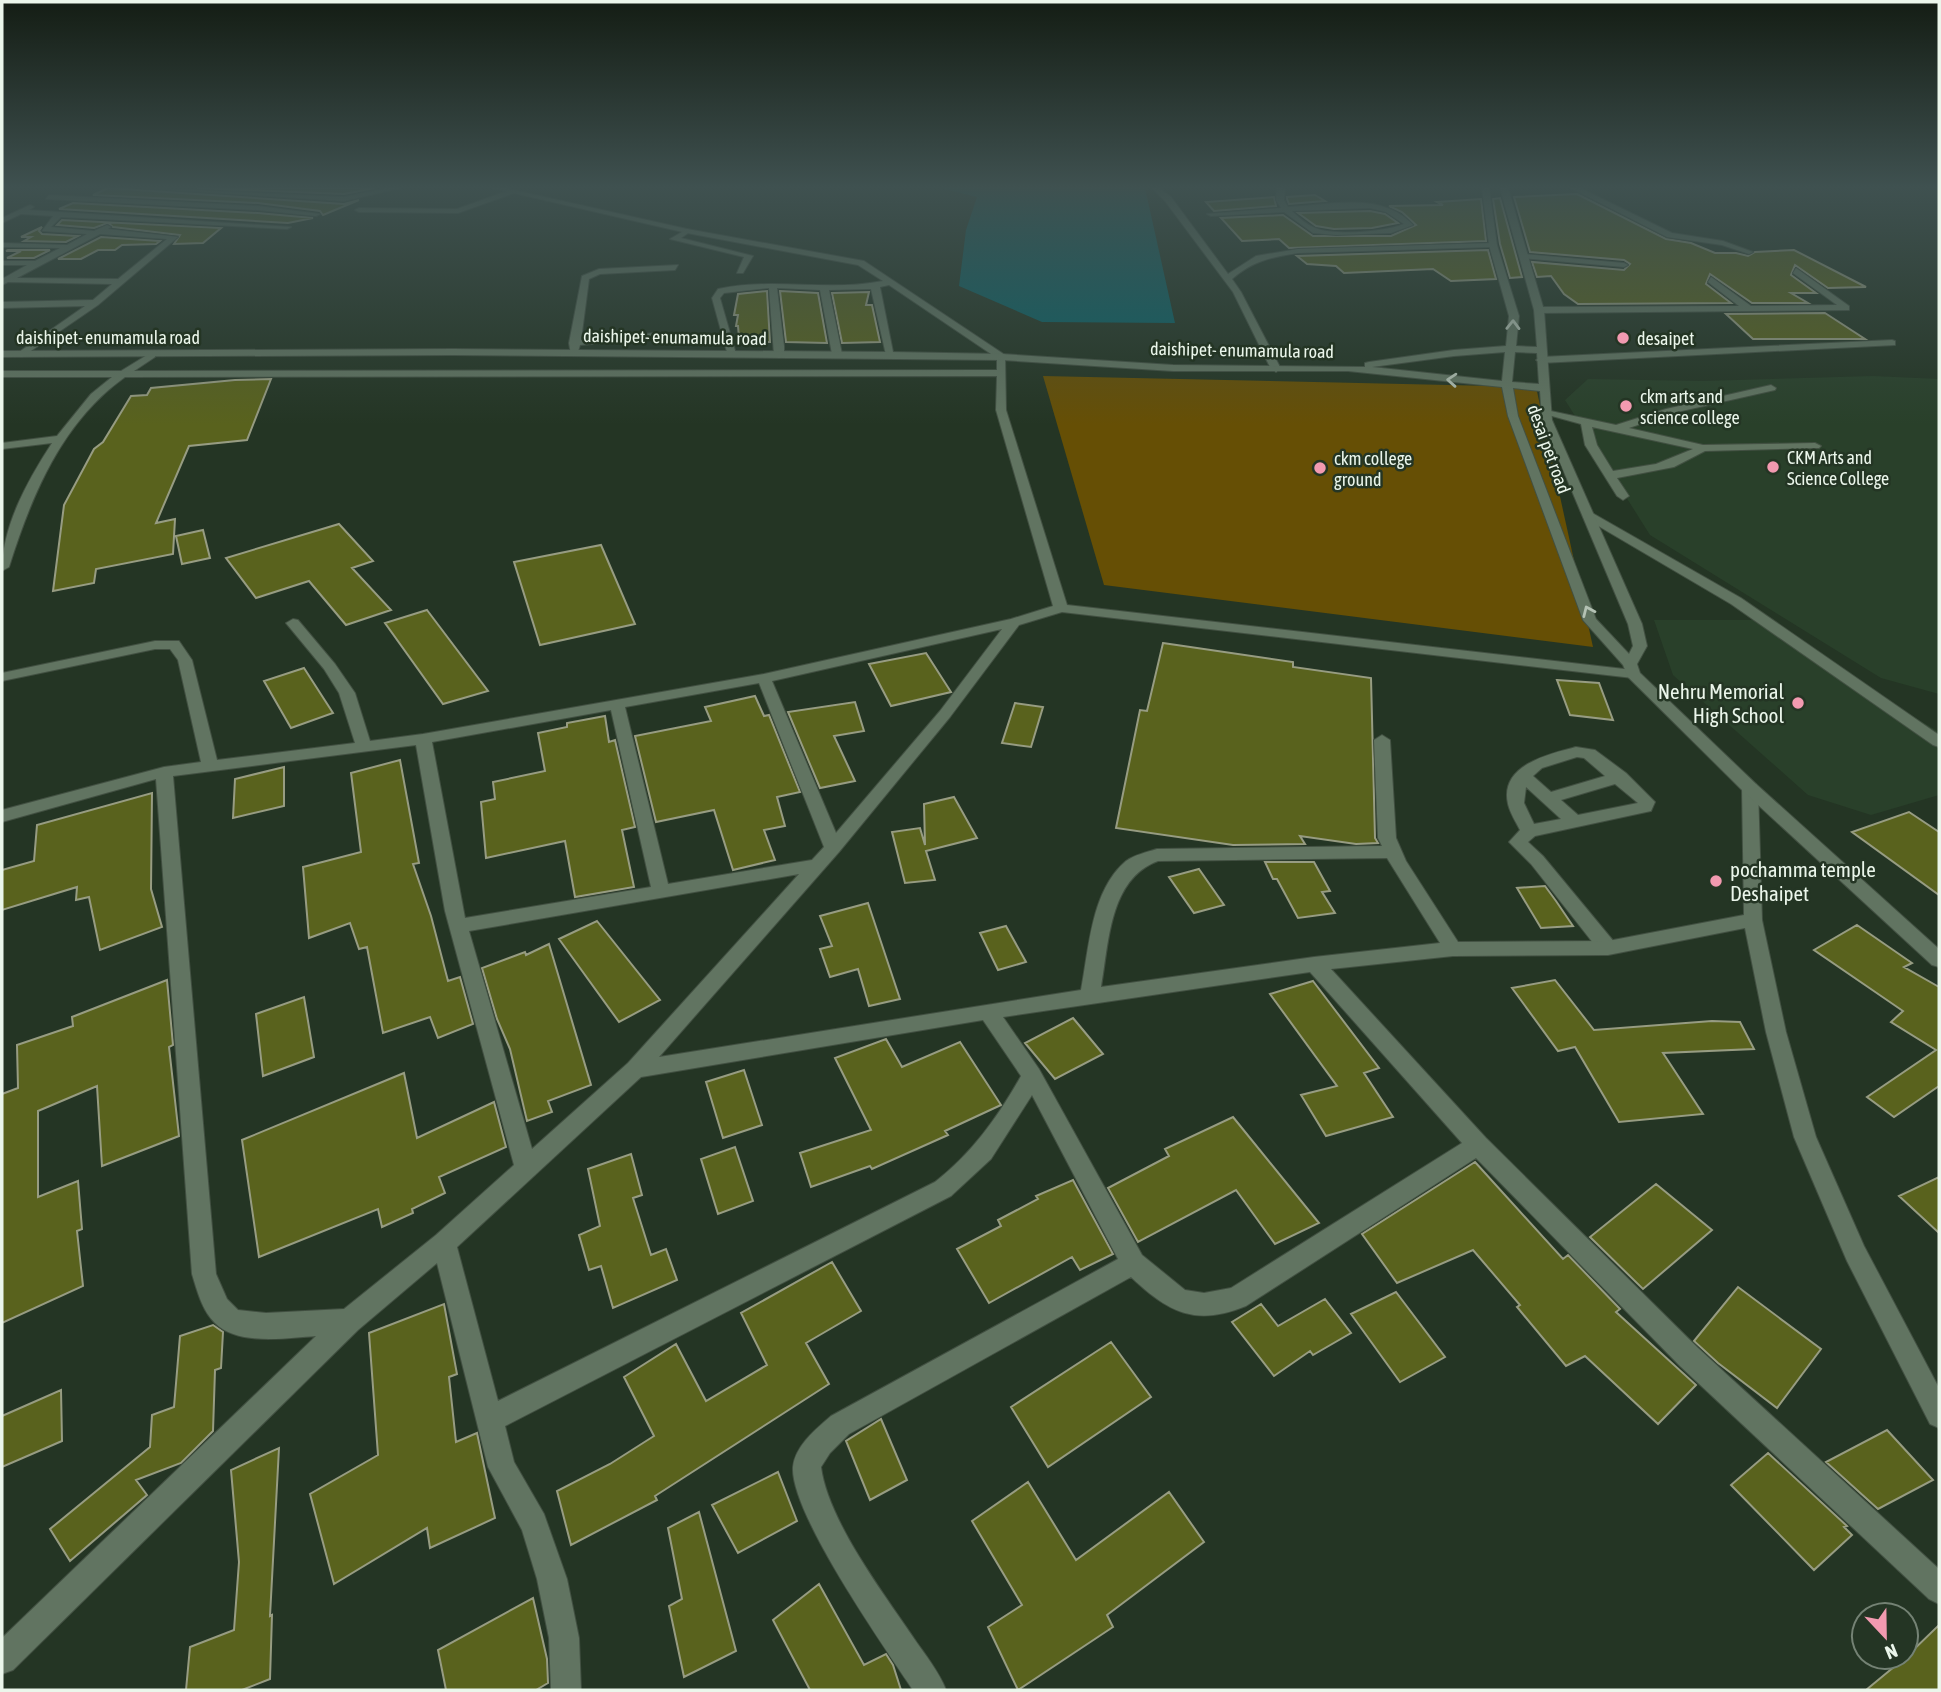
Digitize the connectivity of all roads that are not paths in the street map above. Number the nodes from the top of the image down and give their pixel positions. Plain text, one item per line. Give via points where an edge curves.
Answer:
1 (28, 267) edge
2 (138, 267) edge
3 (675, 267) dead end
4 (742, 267) edge
5 (867, 267) edge
6 (1218, 267) edge
7 (1242, 267) edge
8 (1499, 267) edge
9 (1526, 267) edge
10 (740, 271) dead end
11 (1796, 271) dead end
12 (1227, 279) junction
13 (1711, 280) dead end
14 (3, 281) edge
15 (120, 282) junction
16 (892, 282) junction
17 (824, 286) junction
18 (875, 286) junction
19 (773, 287) junction
20 (95, 303) junction
21 (2, 305) edge
22 (1749, 309) junction
23 (1539, 310) junction
24 (655, 336) dead end
25 (1892, 343) dead end
26 (574, 348) junction
27 (1512, 348) junction
28 (2, 354) edge
29 (22, 354) junction
30 (731, 354) junction
31 (837, 354) junction
32 (152, 355) junction
33 (779, 355) junction
34 (891, 355) junction
35 (1540, 355) junction
36 (1002, 357) junction
37 (1276, 369) junction
38 (1348, 369) junction
39 (1002, 373) junction
40 (2, 374) edge
41 (121, 374) junction
42 (1507, 384) junction
43 (1544, 388) junction
44 (1771, 388) dead end
45 (1545, 413) junction
46 (1586, 422) junction
47 (1615, 429) junction
48 (63, 438) junction
49 (2, 446) edge
50 (1815, 446) dead end
51 (1703, 448) junction
52 (1609, 475) junction
53 (1623, 496) dead end
54 (1587, 514) junction
55 (2, 567) edge
56 (1061, 608) junction
57 (1014, 622) junction
58 (293, 623) dead end
59 (1632, 669) junction
60 (2, 677) edge
61 (764, 678) junction
62 (617, 704) junction
63 (423, 739) junction
64 (1382, 740) dead end
65 (1939, 742) edge
66 (364, 747) junction
67 (210, 764) junction
68 (164, 772) junction
69 (1523, 776) junction
70 (1620, 777) junction
71 (1750, 788) junction
72 (1549, 798) junction
73 (2, 816) edge
74 (1574, 822) junction
75 (1529, 831) junction
76 (1393, 852) junction
77 (825, 857) junction
78 (661, 892) junction
79 (1753, 920) junction
80 (458, 926) junction
81 (1608, 948) junction
82 (1453, 949) junction
83 (1939, 960) edge
84 (1314, 964) junction
85 (1090, 995) junction
86 (988, 1011) junction
87 (635, 1069) junction
88 (1032, 1075) junction
89 (1478, 1145) junction
90 (526, 1169) junction
91 (444, 1243) junction
92 (1133, 1263) junction
93 (349, 1321) junction
94 (1939, 1415) edge
95 (491, 1419) junction
96 (1939, 1589) edge
97 (2, 1659) edge
98 (566, 1690) edge
99 (931, 1690) edge

1 - 14 street
2 - 15 street
3 - 26 street via 587,276
4 - 10 street
5 - 16 street
6 - 12 street
7 - 12 street
27 -> 8 street, desai pet road via 1514,316
9 - 23 street, desai pet road
11 - 22 street via 1846,308
12 - 37 street
13 - 22 street
14 - 15 street
15 - 20 street
16 - 18 street
16 - 36 street
17 - 18 street
17 - 19 street
17 - 31 street
18 - 34 street
19 - 30 street via 717,293
19 - 33 street
20 - 21 street
20 - 29 street
22 - 23 street
23 - 35 street, desai pet road
24 - 26 street
25 - 35 street, daishipet- enumamula road
26 - 30 street, daishipet- enumamula road
26 - 32 street, daishipet- enumamula road
27 - 35 street, daishipet- enumamula road
27 - 38 street, daishipet- enumamula road
27 - 42 street, desai pet road
28 - 29 street, daishipet- enumamula road
29 - 32 street, daishipet- enumamula road
30 - 33 street, daishipet- enumamula road
31 - 33 street, daishipet- enumamula road
31 - 34 street, daishipet- enumamula road
32 - 41 street
34 - 36 street, daishipet- enumamula road
35 - 43 street, desai pet road
36 - 37 street, daishipet- enumamula road
36 - 39 street
37 - 38 street, daishipet- enumamula road
42 -> 38 street, daishipet- enumamula road
39 - 41 street
39 - 56 street via 1001,410
40 - 41 street
41 - 48 street via 94,397
42 - 43 street, daishipet- enumamula road
59 -> 42 street, desai pet road via 1590,620 1513,416
43 - 45 street, desai pet road
44 - 47 street
45 - 46 street
45 - 54 street, desai pet road
46 - 47 street
46 - 52 street via 1591,445
47 - 51 street
48 - 49 street
48 - 55 street via 15,525
50 - 51 street
51 - 52 street via 1675,464
52 - 53 street
54 - 59 street, desai pet road via 1635,624 1640,646
54 - 65 street via 1736,601
56 - 57 street
56 - 59 street
57 - 61 street
57 - 77 street via 945,714
58 - 66 street via 347,693
59 - 71 street, desai pet road
60 - 67 street via 174,644 185,660
61 - 62 street
61 - 77 street
62 - 63 street
62 - 78 street
63 - 66 street
63 - 80 street
64 - 76 street via 1387,838
66 - 67 street
67 - 68 street
68 - 73 street
68 - 93 street via 204,1274 211,1296 227,1318 249,1325
69 - 70 street via 1536,764 1576,751 1597,758
69 - 72 street
69 - 75 street via 1516,803
70 - 72 street
70 - 74 street via 1643,796 1645,807
71 - 79 street
71 - 83 street, desai pet road
72 - 74 street
74 - 75 street
75 - 81 street via 1518,842
76 - 82 street
76 - 85 street via 1170,855 1133,865 1118,883 1107,910
77 - 78 street
77 - 87 street
78 - 80 street
79 - 81 street
79 - 94 street via 1776,1032 1805,1137 1855,1254
80 - 90 street
81 - 82 street
82 - 84 street
84 - 85 street
84 - 89 street
85 - 86 street
86 - 87 street
86 - 88 street
87 - 90 street
88 - 92 street
88 - 95 street via 980,1158 943,1189
89 - 92 street via 1237,1298 1213,1306 1186,1304 1168,1296
89 - 96 street via 1689,1357
90 - 91 street
91 - 93 street
91 - 95 street
92 - 99 street via 839,1425 821,1442 807,1466 809,1492 829,1530
93 - 97 street
95 - 98 street via 502,1467 534,1524 552,1578 564,1638

